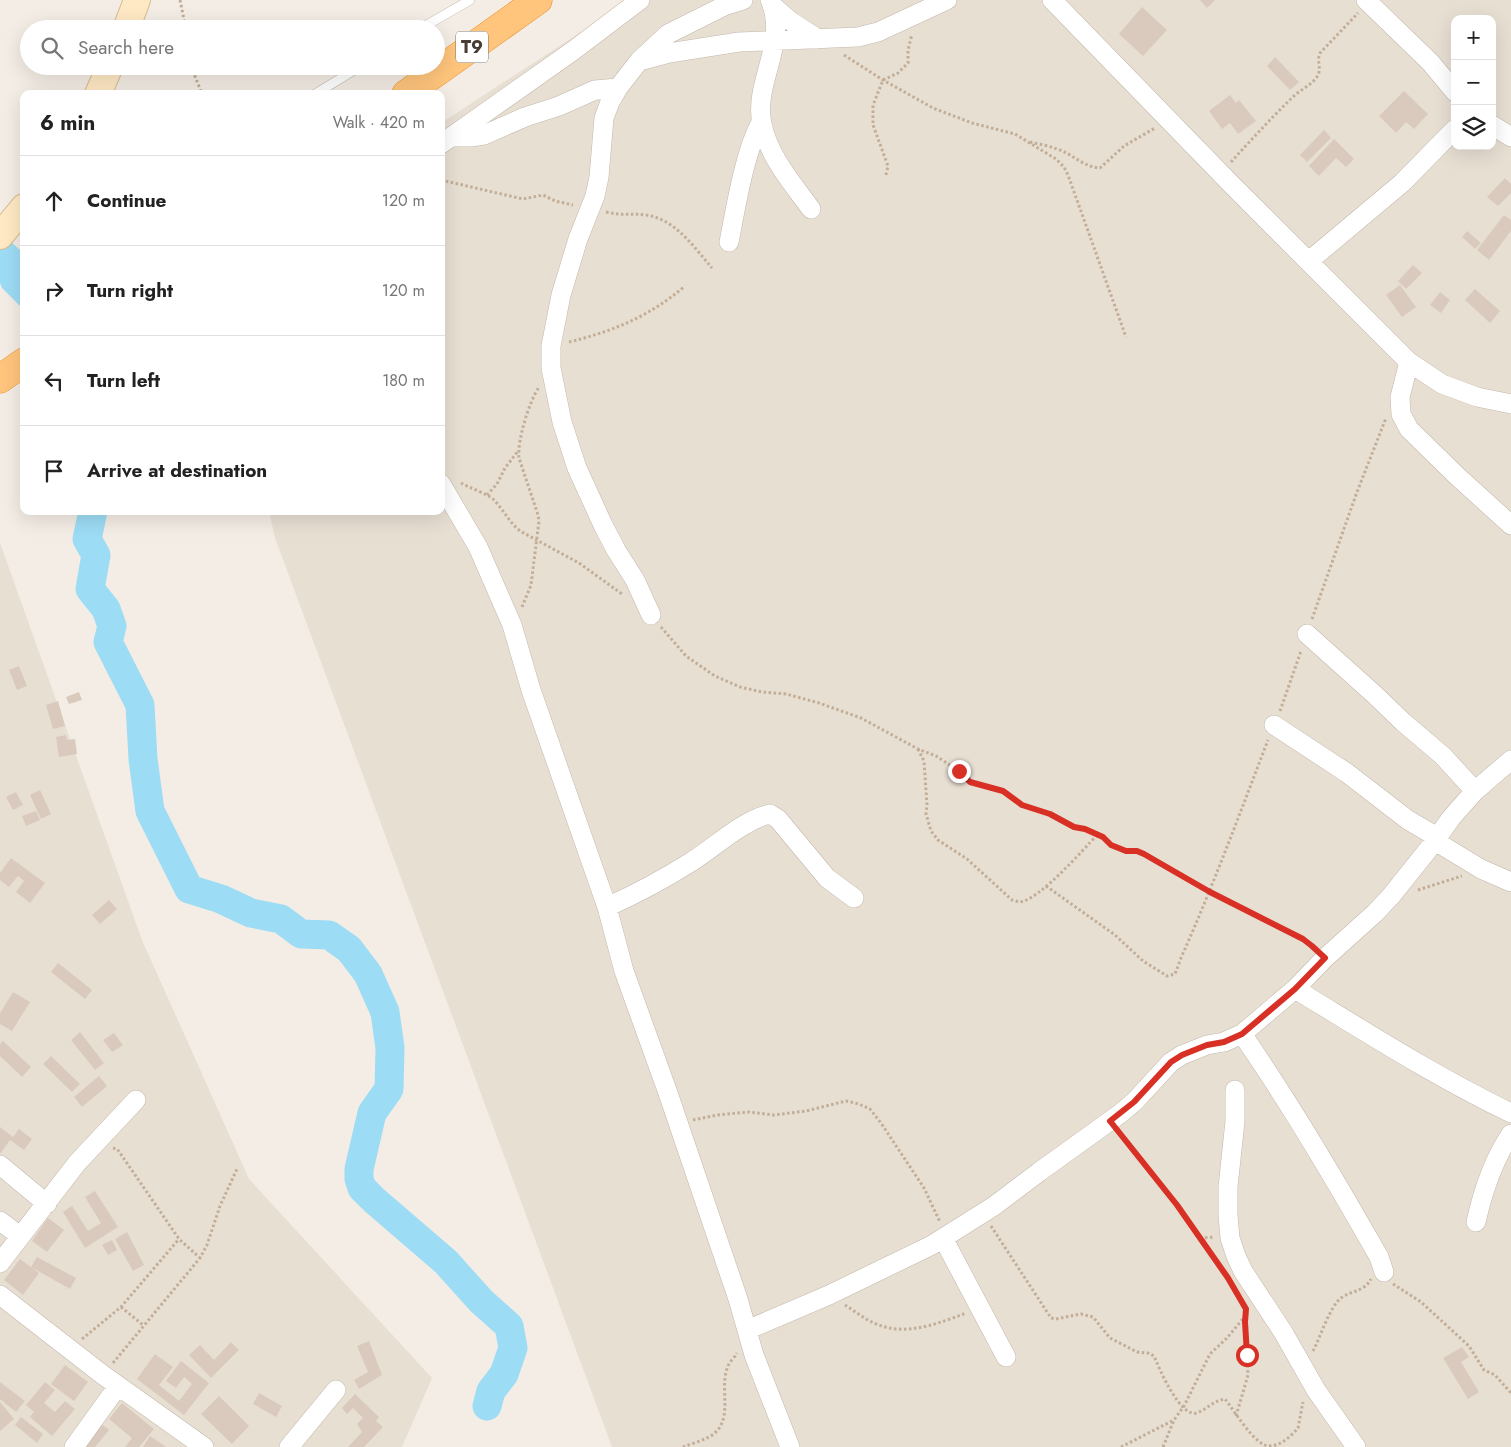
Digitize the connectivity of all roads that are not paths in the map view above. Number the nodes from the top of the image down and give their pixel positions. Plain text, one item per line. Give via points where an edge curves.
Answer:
1 (137, 0) edge
2 (470, 0) edge
3 (538, 0) edge
4 (640, 0) edge
5 (743, 0) edge
6 (947, 0) edge
7 (1052, 0) edge
8 (1366, 0) edge
9 (772, 3) edge
10 (129, 20) edge
11 (436, 20) edge
12 (818, 39) junction
13 (776, 41) junction
14 (639, 61) junction
15 (445, 66) edge
16 (106, 75) edge
17 (346, 75) edge
18 (433, 75) edge
19 (1451, 87) edge
20 (618, 88) junction
21 (100, 90) edge
22 (322, 90) edge
23 (412, 90) edge
24 (761, 122) junction
25 (1496, 128) edge
26 (1451, 133) edge
27 (1511, 137) edge
28 (446, 141) edge
29 (811, 209) dead end
30 (20, 213) edge
31 (10, 229) edge
32 (729, 242) dead end
33 (1309, 261) junction
34 (1409, 362) junction
35 (20, 365) edge
36 (0, 379) edge
37 (1511, 404) edge
38 (447, 482) edge
39 (1511, 525) edge
40 (651, 615) road end
41 (1307, 634) dead end
42 (1274, 725) dead end
43 (1511, 760) edge
44 (1475, 791) junction
45 (1436, 839) junction
46 (1511, 882) edge
47 (854, 898) dead end
48 (607, 907) junction
49 (1295, 989) junction
50 (1242, 1034) junction
51 (1235, 1090) dead end
52 (136, 1100) dead end
53 (1511, 1113) edge
54 (1511, 1134) edge
55 (0, 1165) edge
56 (46, 1204) junction
57 (0, 1221) edge
58 (1476, 1222) dead end
59 (20, 1236) junction
60 (945, 1237) junction
61 (0, 1263) edge
62 (1384, 1269) road end
63 (0, 1295) edge
64 (748, 1335) junction
65 (1006, 1357) dead end
66 (110, 1380) junction
67 (336, 1390) dead end
68 (74, 1447) edge
69 (204, 1447) edge
70 (289, 1447) edge
71 (790, 1447) edge
72 (1356, 1447) edge

1 - 10 main road
2 - 11 lane
3 - 15 highway, T9
4 - 28 street
5 - 14 street via 668,34
6 - 12 street via 878,32 858,37
7 - 33 street
8 - 19 street via 1431,63
9 - 12 street via 789,20
9 - 13 street
12 - 13 street
13 - 14 street via 710,46
13 - 24 street via 765,79
14 - 20 street
16 - 21 main road
17 - 22 lane
18 - 23 highway, T9
20 - 28 street via 595,90 484,134
20 - 40 street via 604,118 599,177 561,294 551,346 551,368 562,422 577,468
24 - 29 street via 773,155
24 - 32 street via 742,180
25 - 27 street
26 - 33 street via 1402,183
30 - 31 main road
33 - 34 street
34 - 37 street via 1442,384 1477,397
34 - 39 street via 1400,397 1401,414 1409,429
35 - 36 highway
38 - 48 street via 512,626
41 - 44 street via 1443,756
42 - 45 street via 1347,773
43 - 44 street
44 - 45 street
45 - 46 street via 1481,869
45 - 49 street via 1391,896
47 - 48 street via 826,878 778,819 770,814 747,824 645,889
48 - 64 street via 624,971 679,1124
49 - 50 street
49 - 53 street via 1389,1047
50 - 60 street via 1207,1045 1171,1062 1134,1102 1110,1121
50 - 62 street via 1314,1143
51 - 72 street via 1228,1215 1236,1256 1311,1382
52 - 56 street via 77,1163
54 - 58 street via 1492,1170
55 - 56 street
56 - 59 street
57 - 59 street
59 - 61 street
60 - 64 street
60 - 65 street
63 - 66 street
64 - 71 street
66 - 68 street
66 - 69 street
67 - 70 street

